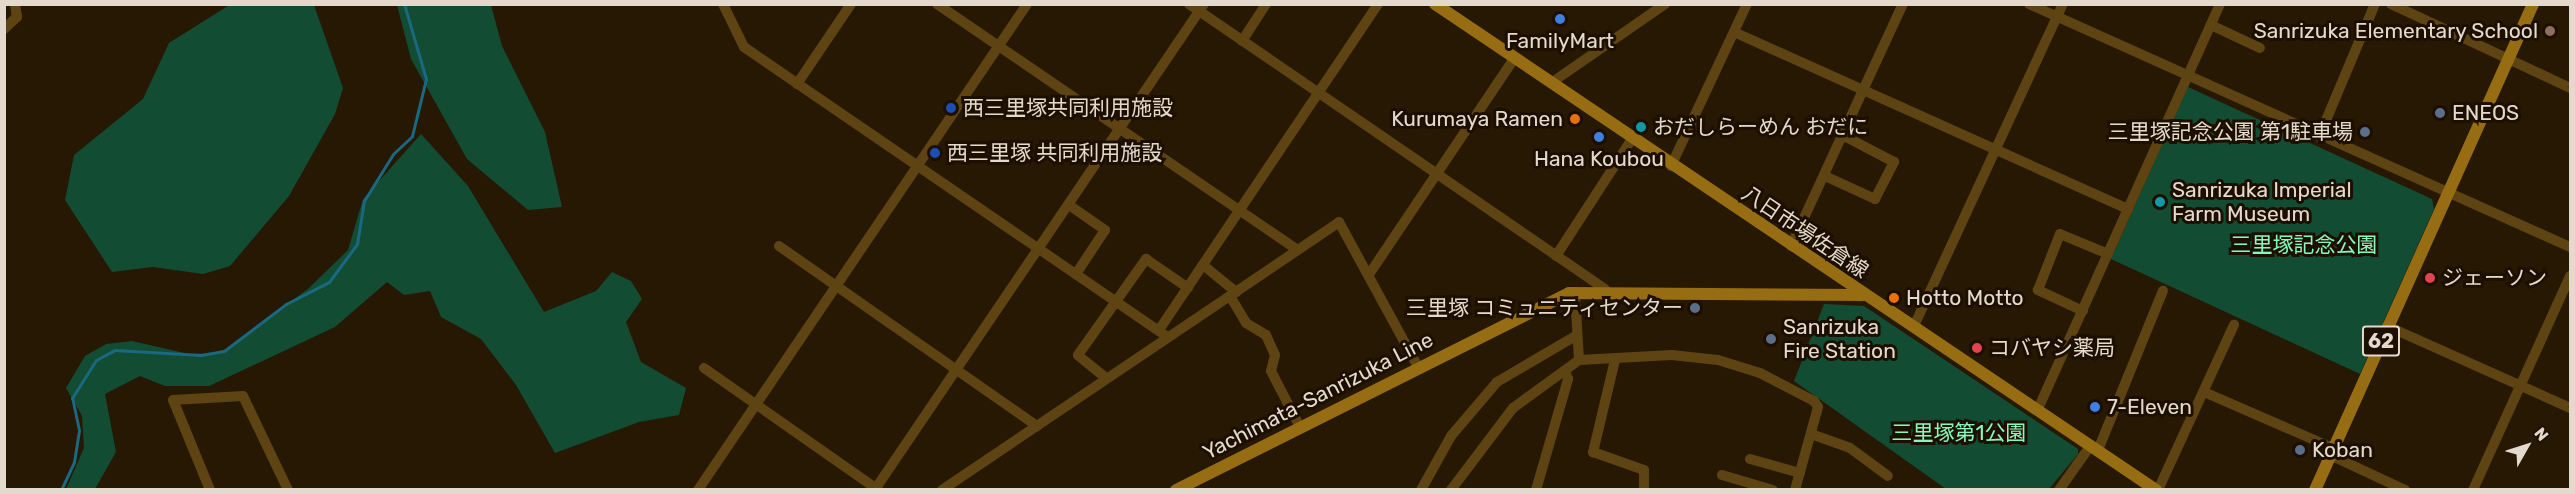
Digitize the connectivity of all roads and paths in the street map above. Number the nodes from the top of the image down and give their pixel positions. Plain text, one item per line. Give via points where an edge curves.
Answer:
1 (15, 4) edge
2 (723, 4) edge
3 (851, 4) edge
4 (937, 4) edge
5 (1028, 4) edge
6 (1189, 4) edge
7 (1266, 4) edge
8 (1378, 4) edge
9 (1435, 4) edge
10 (1747, 4) edge
11 (1903, 4) edge
12 (2029, 4) edge
13 (2063, 4) edge
14 (2220, 4) edge
15 (2375, 4) edge
16 (2391, 4) edge
17 (2533, 4) edge
18 (1663, 5) edge
19 (1201, 8) edge
20 (2057, 18) junction
21 (2211, 25) junction
22 (4, 29) edge
23 (1734, 32) junction
24 (1242, 41) junction
25 (999, 46) junction
26 (2260, 48) dead end
27 (1514, 59) junction
28 (2508, 61) junction
29 (2188, 78) junction
30 (1551, 83) junction
31 (797, 84) junction
32 (2571, 88) edge
33 (1866, 92) junction
34 (1318, 93) junction
35 (1120, 129) junction
36 (1844, 136) junction
37 (2319, 137) junction
38 (1632, 140) junction
39 (1998, 151) junction
40 (917, 166) junction
41 (1671, 166) junction
42 (1436, 174) junction
43 (1827, 177) junction
44 (2448, 193) junction
45 (1069, 205) junction
46 (2128, 209) junction
47 (1240, 210) junction
48 (779, 246) dead end
49 (1791, 246) junction
50 (2571, 247) edge
51 (1039, 250) junction
52 (1297, 250) junction
53 (2108, 254) junction
54 (1556, 256) junction
55 (1203, 265) junction
56 (1370, 273) junction
57 (1076, 274) junction
58 (2571, 276) edge
59 (836, 285) junction
60 (1188, 288) junction
61 (1605, 289) junction
62 (2163, 291) dead end
63 (1575, 292) junction
64 (1233, 294) junction
65 (1863, 295) junction
66 (1115, 300) junction
67 (2083, 311) junction
68 (2234, 325) dead end
69 (1914, 326) junction
70 (2387, 326) junction
71 (1162, 333) junction
72 (1577, 334) junction
73 (1579, 360) junction
74 (1616, 360) junction
75 (1418, 367) junction
76 (704, 368) dead end
77 (956, 369) junction
78 (1565, 371) junction
79 (1106, 378) junction
80 (2521, 386) junction
81 (2204, 392) junction
82 (755, 405) junction
83 (2571, 408) edge
84 (2038, 409) junction
85 (1037, 426) junction
86 (1300, 427) junction
87 (1810, 434) junction
88 (2095, 448) junction
89 (2332, 451) junction
90 (1750, 459) dead end
91 (1800, 473) junction
92 (1722, 475) dead end
93 (1888, 476) dead end
94 (210, 489) edge
95 (288, 489) edge
96 (698, 489) edge
97 (877, 489) edge
98 (942, 489) edge
99 (1177, 489) edge
100 (1421, 489) edge
101 (1451, 489) edge
102 (1536, 489) edge
103 (1644, 489) edge
104 (1773, 489) edge
105 (1795, 489) edge
106 (2059, 489) edge
107 (2157, 489) edge
108 (2315, 489) edge
109 (2404, 489) edge
110 (2473, 489) edge

1 - 22 street via 17,16
2 - 31 street via 744,47
3 - 31 street
4 - 25 street
5 - 25 street
6 - 19 street
7 - 24 street
8 - 34 street
9 - 27 main road, 八日市場佐倉線
10 - 23 street
11 - 33 street
12 - 20 street
13 - 20 street
14 - 21 street
15 - 37 street
16 - 28 street
17 - 28 main road, 62
18 - 30 street
19 - 24 street
19 - 35 street
20 - 29 street
20 - 39 street
21 - 26 street
21 - 29 street
23 - 33 street
23 - 41 street
24 - 34 street
25 - 35 street
25 - 40 street
27 - 30 main road, 八日市場佐倉線
27 - 42 street
28 - 32 street
28 - 44 main road, 62
29 - 37 street
29 - 46 street
30 - 38 main road, 八日市場佐倉線
31 - 40 street
33 - 36 street
33 - 39 street
34 - 42 street
34 - 47 street
35 - 45 street
35 - 47 street
36 - 43 street
36 - 43 street via 1894,162 1875,198
37 - 44 street
38 - 41 main road, 八日市場佐倉線
38 - 54 street
39 - 46 street
39 - 69 street
40 - 51 street
40 - 59 street
41 - 49 main road, 八日市場佐倉線
42 - 54 street
42 - 56 street
43 - 49 street
44 - 50 street
44 - 70 main road, 62
45 - 51 street
45 - 57 street via 1105,230
46 - 53 street
47 - 52 street
47 - 55 street
48 - 59 street
49 - 65 main road, 八日市場佐倉線
51 - 57 street
51 - 77 street
52 - 56 street via 1338,222
52 - 64 street
53 - 67 street
53 - 67 street via 2060,234 2038,290
54 - 61 street
55 - 60 street
55 - 64 street
56 - 75 street
57 - 66 street
58 - 80 street
59 - 77 street
59 - 82 street
60 - 66 street via 1146,259
60 - 71 street
61 - 63 main road, Yachimata-Sanrizuka Line
61 - 65 main road, Yachimata-Sanrizuka Line
62 - 88 street
63 - 72 street
63 - 75 main road, Yachimata-Sanrizuka Line
64 - 71 street
64 - 86 street via 1246,322 1266,335 1275,355 1271,371
65 - 69 main road, 八日市場佐倉線
66 - 71 street
66 - 79 street via 1078,355
67 - 84 street
68 - 81 street
69 - 84 main road, 八日市場佐倉線
70 - 80 street
70 - 89 main road, 62
71 - 79 street
72 - 73 street
72 - 100 street via 1497,382 1451,436
73 - 74 street
73 - 78 street
74 - 87 street via 1671,355 1743,366 1814,401 1818,407
74 - 103 street via 1593,452 1644,470
75 - 86 main road, Yachimata-Sanrizuka Line
76 - 82 street
77 - 85 street
77 - 97 street
78 - 101 street via 1513,408
78 - 102 street via 1568,379
79 - 85 street
80 - 83 street
80 - 110 street
81 - 89 street
81 - 107 street
82 - 96 street
82 - 97 street
84 - 88 main road, 八日市場佐倉線
85 - 98 street
86 - 99 main road, Yachimata-Sanrizuka Line
87 - 91 street
87 - 93 street via 1850,448
88 - 106 street
88 - 107 main road, 八日市場佐倉線
89 - 108 main road, 62
89 - 109 street
90 - 91 street
91 - 105 street
92 - 104 street
94 - 95 street via 173,400 243,396

